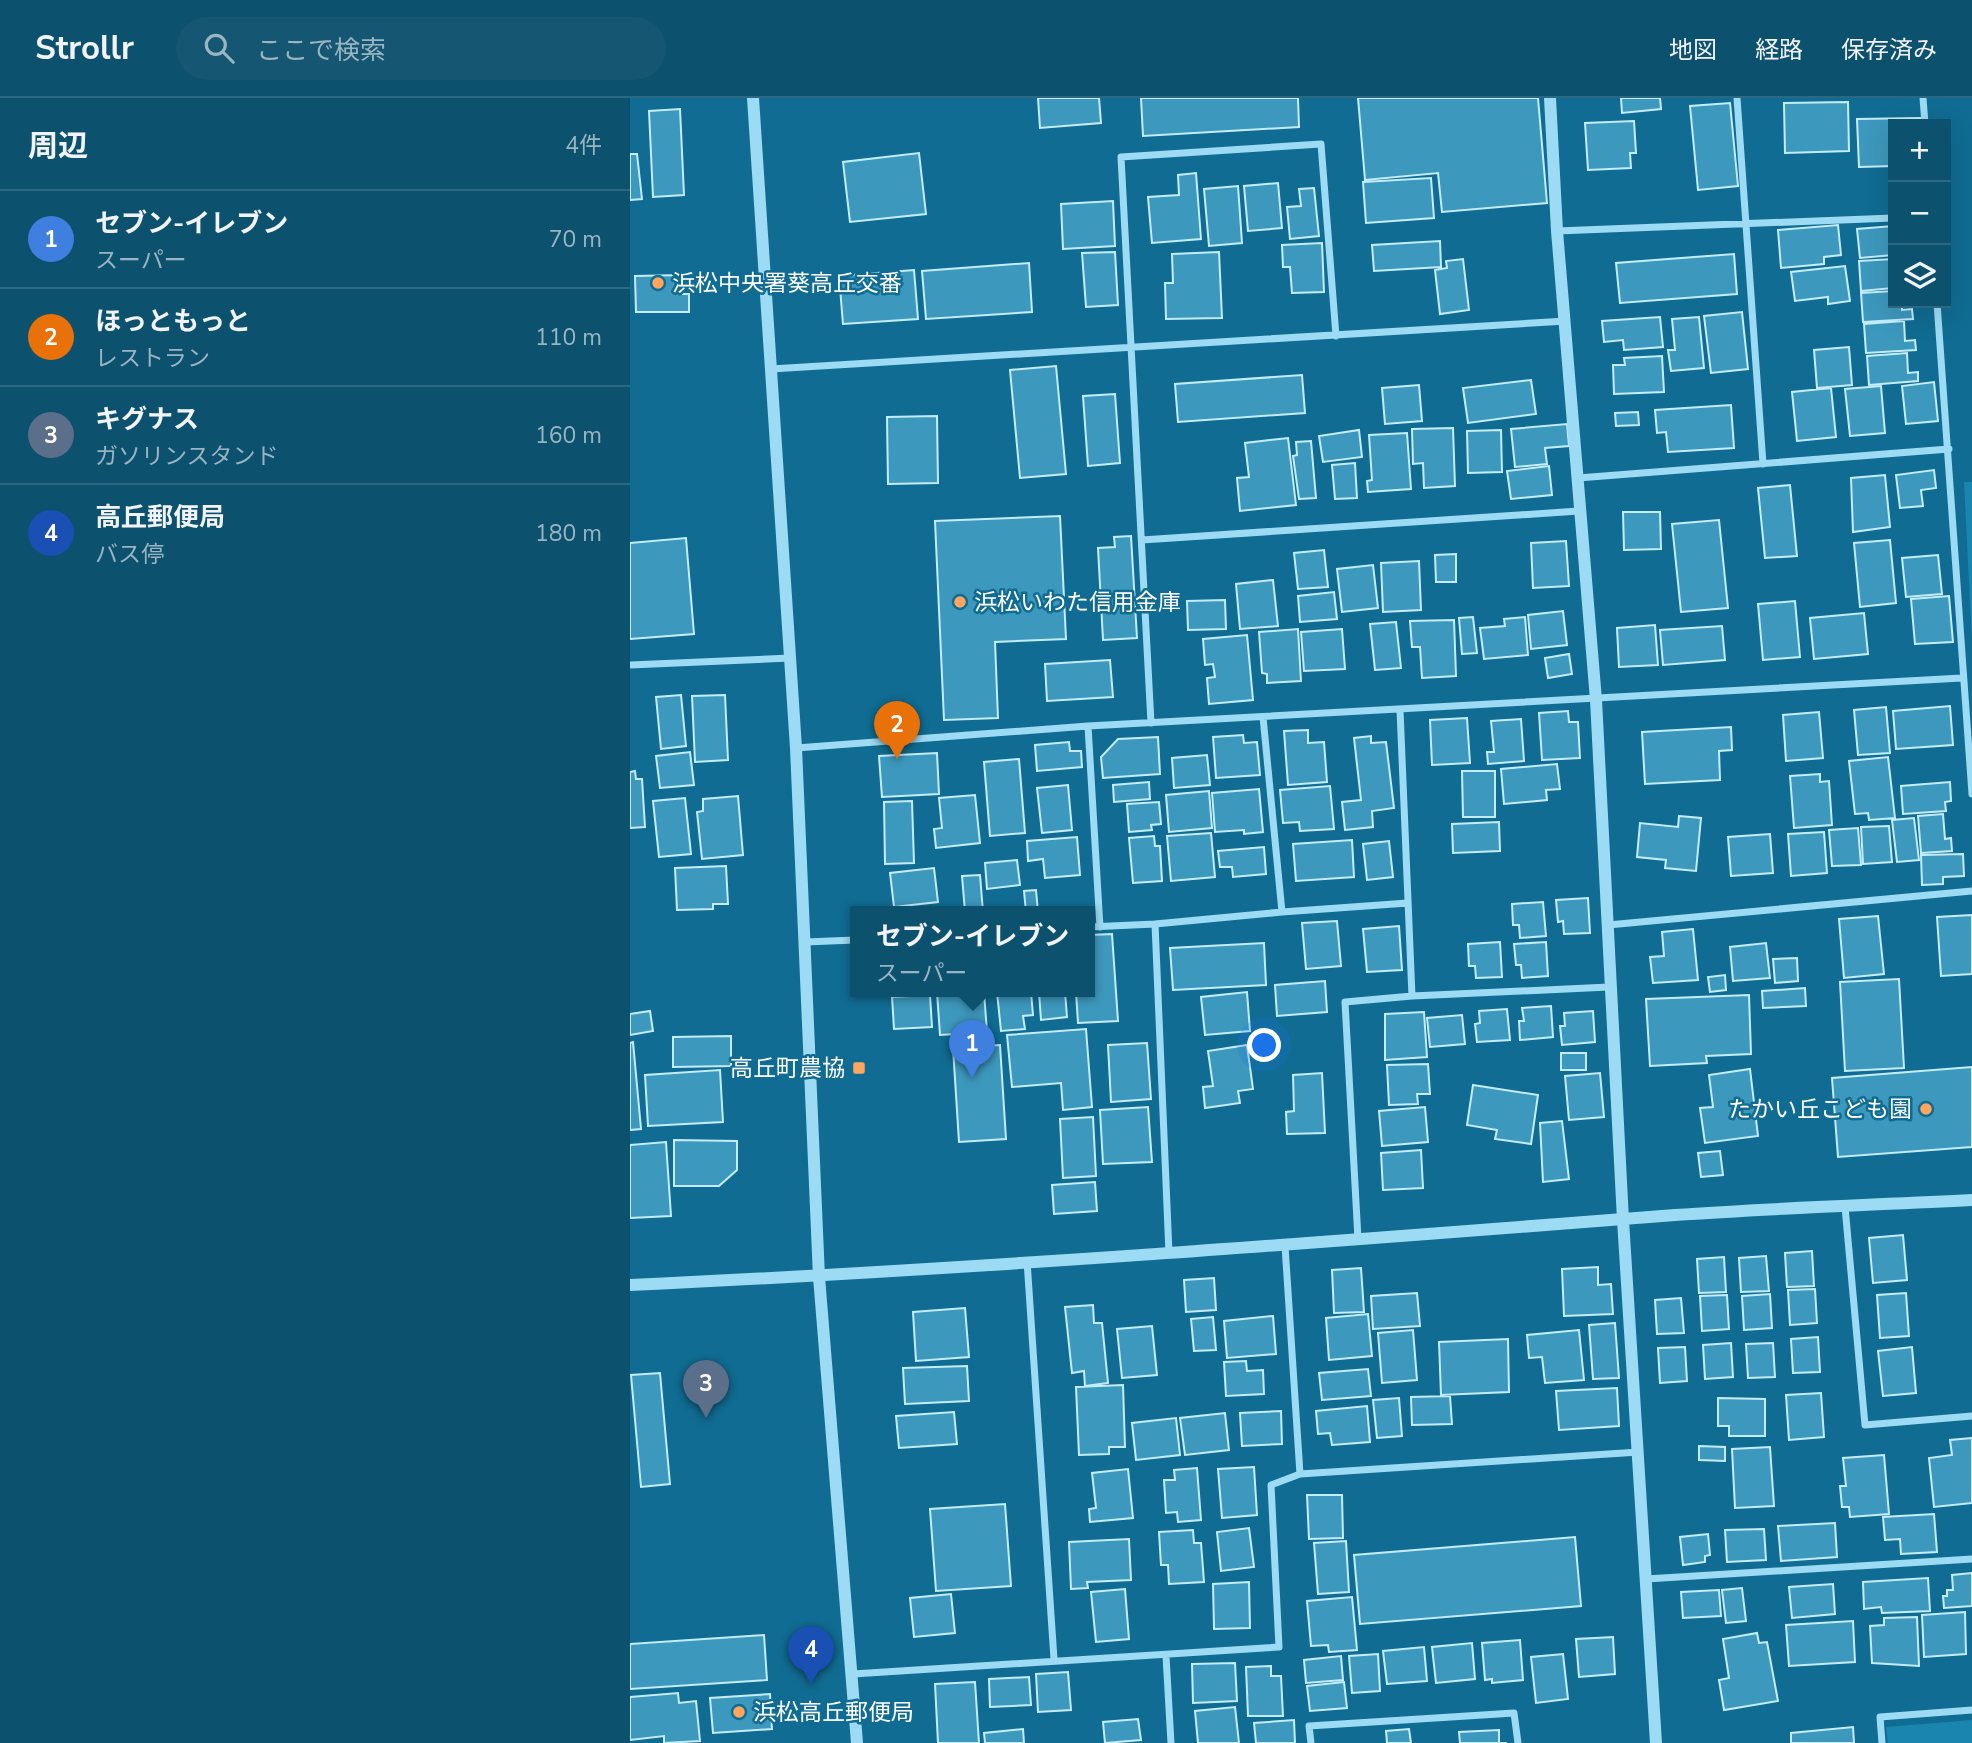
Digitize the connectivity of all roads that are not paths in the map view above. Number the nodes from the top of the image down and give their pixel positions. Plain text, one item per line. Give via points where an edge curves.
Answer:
1 (752, 98) edge
2 (1550, 98) edge
3 (1737, 98) edge
4 (1923, 98) edge
5 (1925, 119) edge
6 (1888, 218) edge
7 (1747, 223) junction
8 (1557, 231) junction
9 (1937, 308) edge
10 (1566, 321) junction
11 (1336, 336) junction
12 (1131, 345) junction
13 (771, 369) junction
14 (1950, 449) junction
15 (1763, 464) junction
16 (1577, 478) junction
17 (1579, 512) junction
18 (1142, 540) junction
19 (790, 659) junction
20 (630, 665) edge
21 (1962, 678) junction
22 (1596, 699) junction
23 (1400, 710) junction
24 (1263, 717) junction
25 (1151, 723) junction
26 (1088, 726) junction
27 (796, 748) junction
28 (1972, 794) edge
29 (1972, 891) edge
30 (1408, 904) junction
31 (1282, 912) junction
32 (1155, 924) junction
33 (1608, 925) junction
34 (1095, 926) edge
35 (1100, 926) junction
36 (850, 940) edge
37 (805, 942) junction
38 (1609, 987) junction
39 (1412, 996) junction
40 (1972, 1200) edge
41 (1845, 1207) junction
42 (1623, 1220) junction
43 (1358, 1239) junction
44 (1285, 1246) junction
45 (1169, 1253) junction
46 (1027, 1260) junction
47 (819, 1276) junction
48 (630, 1285) edge
49 (1972, 1416) edge
50 (1639, 1452) junction
51 (1300, 1475) junction
52 (1972, 1559) edge
53 (1646, 1579) junction
54 (1166, 1656) junction
55 (1054, 1659) junction
56 (853, 1674) junction
57 (1972, 1710) edge
58 (857, 1743) edge
59 (1171, 1743) edge
60 (1311, 1743) edge
61 (1518, 1743) edge
62 (1656, 1743) edge
63 (1882, 1743) edge

1 - 13 street
2 - 8 street
3 - 7 street
4 - 5 street
6 - 7 street
7 - 8 street
7 - 15 street
8 - 10 street
9 - 14 street
10 - 11 street
10 - 16 street
11 - 12 street
11 - 12 street via 1321,144 1121,157
12 - 13 street
12 - 18 street
13 - 19 street
14 - 15 street
14 - 21 street
15 - 16 street
16 - 17 street
17 - 18 street
17 - 22 street
18 - 25 street
19 - 20 street
19 - 27 street
21 - 22 street
21 - 28 street
22 - 23 street
22 - 33 street
23 - 24 street
23 - 30 street
24 - 25 street
24 - 31 street
25 - 26 street
26 - 27 street
26 - 35 street
27 - 37 street
29 - 33 street
30 - 31 street
30 - 39 street
31 - 32 street
32 - 35 street
32 - 45 street
33 - 38 street
34 - 35 street
36 - 37 street
37 - 47 street
38 - 39 street
38 - 42 street
39 - 43 street via 1345,1002
40 - 41 street
41 - 42 street
41 - 49 street via 1865,1425
42 - 43 street
42 - 50 street
43 - 44 street
44 - 45 street
44 - 51 street
45 - 46 street
46 - 47 street
46 - 55 street
47 - 48 street
47 - 56 street
50 - 51 street
50 - 53 street
51 - 54 street via 1271,1485 1279,1647
52 - 53 street
53 - 62 street
54 - 55 street
54 - 59 street
55 - 56 street
56 - 58 street
57 - 63 street via 1880,1717
60 - 61 street via 1309,1726 1514,1713

